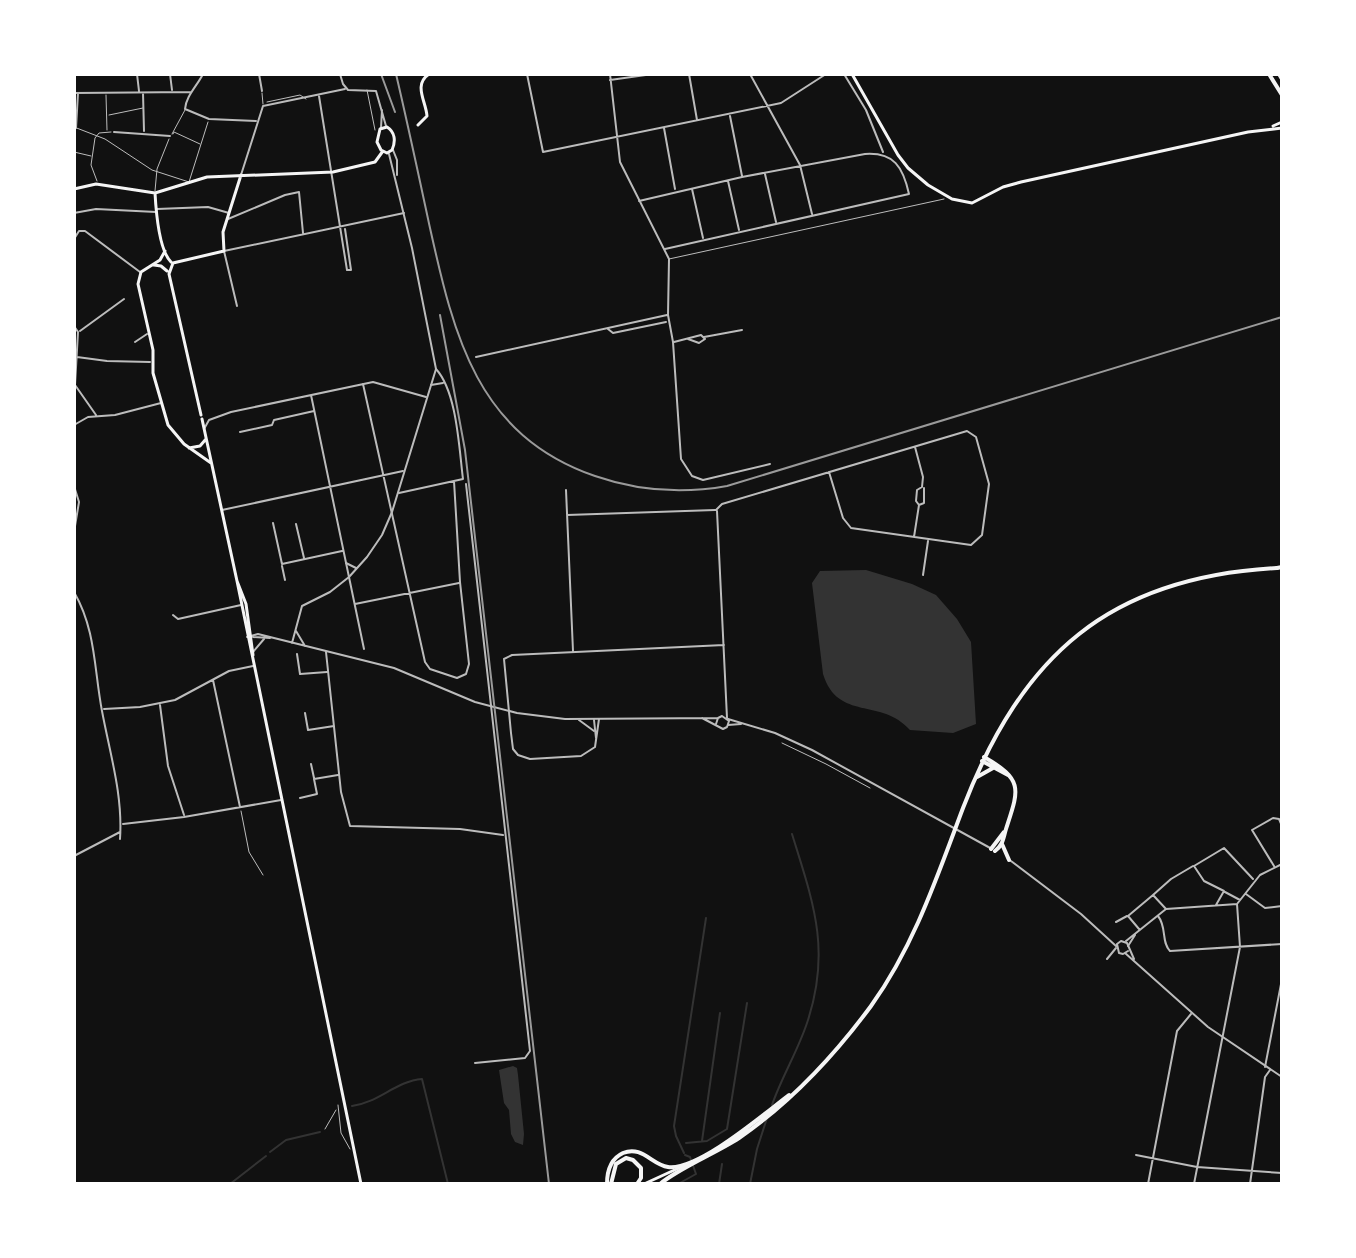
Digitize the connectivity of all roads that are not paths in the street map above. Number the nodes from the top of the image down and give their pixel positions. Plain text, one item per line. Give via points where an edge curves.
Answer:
1 (137, 74) edge
2 (170, 74) edge
3 (203, 74) edge
4 (259, 74) edge
5 (340, 74) edge
6 (429, 74) edge
7 (527, 74) edge
8 (610, 74) edge
9 (653, 74) edge
10 (689, 74) edge
11 (750, 74) edge
12 (826, 74) edge
13 (844, 74) edge
14 (852, 74) edge
15 (1269, 74) edge
16 (421, 77) edge
17 (610, 80) junction
18 (346, 89) junction
19 (367, 90) junction
20 (172, 91) junction
21 (262, 91) joint
22 (141, 92) junction
23 (191, 92) junction
24 (76, 93) edge
25 (106, 93) junction
26 (1282, 95) edge
27 (319, 96) junction
28 (264, 106) junction
29 (768, 106) junction
30 (143, 108) junction
31 (185, 109) junction
32 (730, 114) junction
33 (106, 116) junction
34 (209, 119) junction
35 (258, 121) junction
36 (697, 121) junction
37 (418, 125) dead end
38 (1281, 125) edge
39 (663, 127) junction
40 (75, 128) edge
41 (384, 128) junction
42 (375, 130) dead end
43 (107, 132) junction
44 (114, 132) joint
45 (144, 133) junction
46 (97, 135) junction
47 (171, 135) junction
48 (616, 137) junction
49 (202, 145) junction
50 (383, 151) junction
51 (390, 151) junction
52 (74, 152) edge
53 (884, 154) junction
54 (898, 155) junction
55 (93, 156) junction
56 (892, 158) junction
57 (800, 165) junction
58 (157, 172) junction
59 (333, 172) junction
60 (764, 172) junction
61 (241, 175) junction
62 (742, 177) junction
63 (727, 180) junction
64 (189, 182) junction
65 (96, 184) junction
66 (692, 188) junction
67 (74, 189) edge
68 (676, 191) junction
69 (155, 193) junction
70 (944, 199) dead end
71 (639, 201) junction
72 (156, 211) junction
73 (74, 213) edge
74 (229, 213) junction
75 (404, 213) junction
76 (813, 215) junction
77 (227, 219) junction
78 (776, 223) junction
79 (343, 228) junction
80 (739, 232) junction
81 (304, 235) junction
82 (74, 239) edge
83 (703, 240) junction
84 (665, 249) junction
85 (165, 251) junction
86 (224, 251) junction
87 (669, 259) junction
88 (173, 263) junction
89 (154, 265) junction
90 (141, 272) junction
91 (169, 274) junction
92 (348, 276) dead end
93 (124, 299) dead end
94 (237, 306) dead end
95 (668, 315) junction
96 (668, 321) junction
97 (74, 326) edge
98 (607, 328) junction
99 (742, 330) dead end
100 (78, 332) junction
101 (149, 333) junction
102 (704, 337) junction
103 (688, 339) junction
104 (135, 342) dead end
105 (673, 342) junction
106 (77, 357) junction
107 (476, 357) dead end
108 (152, 362) junction
109 (436, 369) junction
110 (444, 383) junction
111 (363, 384) junction
112 (75, 385) edge
113 (431, 385) junction
114 (311, 395) junction
115 (427, 397) junction
116 (161, 403) junction
117 (315, 411) junction
118 (96, 415) junction
119 (74, 425) edge
120 (204, 430) junction
121 (240, 432) dead end
122 (206, 439) junction
123 (915, 446) junction
124 (189, 448) junction
125 (211, 463) junction
126 (770, 464) dead end
127 (404, 471) junction
128 (829, 472) junction
129 (382, 476) junction
130 (454, 481) junction
131 (466, 484) dead end
132 (74, 486) edge
133 (331, 486) junction
134 (566, 490) dead end
135 (398, 493) junction
136 (220, 510) junction
137 (716, 510) junction
138 (391, 514) junction
139 (567, 515) junction
140 (273, 523) dead end
141 (296, 524) dead end
142 (74, 532) edge
143 (914, 538) junction
144 (928, 540) junction
145 (343, 551) junction
146 (305, 559) junction
147 (346, 563) junction
148 (282, 564) junction
149 (357, 568) junction
150 (1280, 568) edge
151 (923, 575) dead end
152 (349, 577) junction
153 (285, 580) dead end
154 (460, 582) junction
155 (74, 592) edge
156 (409, 592) junction
157 (243, 604) junction
158 (355, 604) junction
159 (173, 615) dead end
160 (295, 630) junction
161 (249, 637) junction
162 (271, 637) junction
163 (264, 639) junction
164 (292, 643) junction
165 (724, 645) junction
166 (306, 646) junction
167 (364, 649) dead end
168 (326, 651) junction
169 (573, 652) junction
170 (253, 653) junction
171 (297, 654) dead end
172 (253, 659) junction
173 (254, 666) junction
174 (328, 672) junction
175 (213, 680) junction
176 (159, 704) junction
177 (728, 704) junction
178 (102, 709) junction
179 (305, 713) dead end
180 (720, 717) junction
181 (701, 718) junction
182 (578, 719) junction
183 (594, 719) junction
184 (599, 719) junction
185 (728, 719) junction
186 (716, 724) junction
187 (742, 724) junction
188 (335, 725) junction
189 (728, 725) junction
190 (594, 731) junction
191 (596, 739) junction
192 (782, 743) dead end
193 (983, 759) junction
194 (311, 764) dead end
195 (993, 768) junction
196 (339, 775) junction
197 (1012, 778) junction
198 (314, 779) junction
199 (975, 779) junction
200 (870, 788) dead end
201 (300, 798) dead end
202 (281, 800) junction
203 (240, 808) junction
204 (184, 817) junction
205 (122, 824) junction
206 (1282, 826) edge
207 (1005, 830) junction
208 (121, 832) junction
209 (505, 835) junction
210 (120, 839) dead end
211 (1002, 844) junction
212 (993, 850) junction
213 (74, 856) edge
214 (1009, 860) junction
215 (1282, 865) edge
216 (1194, 866) junction
217 (1274, 867) junction
218 (263, 875) dead end
219 (1255, 880) junction
220 (1224, 891) junction
221 (1245, 894) junction
222 (1153, 895) junction
223 (1240, 900) junction
224 (1237, 904) junction
225 (1216, 906) junction
226 (1282, 906) edge
227 (1166, 909) junction
228 (1157, 915) junction
229 (1128, 916) junction
230 (1116, 922) dead end
231 (1140, 930) junction
232 (1136, 934) junction
233 (1125, 942) junction
234 (1282, 944) edge
235 (1117, 946) junction
236 (1128, 946) junction
237 (1240, 947) junction
238 (1126, 952) junction
239 (1119, 953) junction
240 (1282, 979) edge
241 (1191, 1013) junction
242 (1223, 1038) junction
243 (475, 1063) dead end
244 (1265, 1067) junction
245 (1270, 1070) junction
246 (1282, 1077) edge
247 (797, 1089) junction
248 (768, 1115) junction
249 (325, 1129) dead end
250 (350, 1149) dead end
251 (1136, 1155) dead end
252 (1153, 1158) junction
253 (688, 1165) junction
254 (1197, 1167) junction
255 (1251, 1170) junction
256 (1282, 1173) edge
257 (667, 1178) junction
258 (361, 1184) edge
259 (609, 1184) edge
260 (637, 1184) edge
261 (644, 1184) edge
262 (654, 1184) edge
263 (660, 1184) edge
264 (1148, 1184) edge
265 (1194, 1184) edge
266 (1250, 1184) edge

1 - 22 street
2 - 20 street
3 - 23 street
4 - 21 street
5 - 18 street
6 - 16 main road
7 - 48 street via 543,152
8 - 17 street
9 - 17 street
10 - 36 street
11 - 29 street
12 - 29 street
13 - 53 street
14 - 54 main road
15 - 26 main road
16 - 37 main road via 427,114
17 - 48 street
18 - 19 street
18 - 27 street
19 - 41 street via 376,91
19 - 42 street
20 - 22 street
20 - 23 street
21 - 28 street
22 - 25 street
22 - 30 street
23 - 31 street
24 - 25 street
24 - 40 street
25 - 33 street
27 - 28 street
27 - 59 street
28 - 35 street
29 - 32 street
29 - 57 street
30 - 33 street
30 - 45 street
31 - 34 street
31 - 47 street
32 - 36 street
32 - 62 street
33 - 43 street
34 - 35 street
34 - 49 street
35 - 61 street
36 - 39 street
38 - 54 main road via 1011,185 981,200 963,202 915,175
39 - 48 street
39 - 68 street
40 - 46 street
41 - 50 main road via 377,142
41 - 51 main road via 394,131
43 - 44 street
43 - 46 street
44 - 45 street
45 - 47 street
46 - 55 street
46 - 58 street
47 - 49 street
47 - 58 street
48 - 71 street via 623,172
49 - 64 street
50 - 51 main road
50 - 59 main road via 375,162
51 - 75 street
52 - 55 street
53 - 56 street
53 - 57 street
54 - 56 street
55 - 65 street
56 - 76 street via 909,194
57 - 60 street
57 - 76 street
58 - 64 street
58 - 69 street
59 - 61 main road
59 - 79 street
60 - 62 street
60 - 78 street
61 - 64 main road
61 - 74 main road
62 - 63 street
63 - 66 street
63 - 80 street
64 - 69 main road
65 - 67 main road
65 - 69 main road
66 - 68 street
66 - 83 street
68 - 71 street
69 - 72 main road
70 - 87 street
71 - 84 street
72 - 73 street
72 - 74 street via 208,207
72 - 85 main road
74 - 77 main road
75 - 79 street
75 - 109 street
76 - 78 street
77 - 81 street via 299,192
77 - 86 main road
78 - 80 street
79 - 81 street
79 - 92 street
80 - 83 street
81 - 86 street
82 - 90 street via 85,231
83 - 84 street
84 - 87 street
85 - 88 main road
85 - 89 main road
86 - 88 main road
86 - 94 street
87 - 95 street
88 - 91 main road
89 - 90 main road
89 - 91 main road
90 - 101 main road via 138,284
91 - 120 main road
93 - 100 street
95 - 96 street
95 - 98 street
96 - 98 street via 613,333
96 - 105 street
97 - 100 street
98 - 107 street
99 - 102 street
100 - 106 street
101 - 104 street
101 - 108 main road
102 - 103 street
102 - 103 street via 702,343
103 - 105 street
105 - 126 street via 681,459 692,476 703,480
106 - 108 street
106 - 112 street
108 - 116 main road
109 - 110 street
109 - 113 street
110 - 113 street
110 - 130 street via 463,479
111 - 114 street
111 - 115 street via 376,382
111 - 129 street
112 - 118 street
113 - 115 street
114 - 117 street
114 - 120 street via 212,419
115 - 127 street
116 - 118 street
116 - 124 main road via 168,425
117 - 121 street
117 - 133 street
118 - 119 street
120 - 122 main road
122 - 124 main road
122 - 125 main road
123 - 128 street
123 - 143 street via 923,477 917,490
123 - 144 street via 967,431 973,434 989,484 982,535 971,545
124 - 125 main road
125 - 136 main road
127 - 129 street
127 - 135 street
128 - 137 street
128 - 143 street via 851,528
129 - 133 street
129 - 138 street
130 - 135 street
130 - 154 street
131 - 209 street
132 - 142 street via 79,502
133 - 136 street
133 - 145 street
134 - 139 street
135 - 138 street
136 - 157 main road
137 - 139 street
137 - 165 street
138 - 149 street
138 - 156 street
139 - 169 street
140 - 148 street
141 - 146 street
143 - 144 street
144 - 151 street
145 - 146 street
145 - 147 street
146 - 148 street
147 - 149 street
147 - 152 street
148 - 153 street
149 - 152 street
150 - 193 main road via 1180,582 1102,618 1031,681
152 - 158 street
152 - 160 street via 302,606
154 - 156 street
154 - 156 street via 469,664 466,674 457,678 430,669 425,662
155 - 178 street via 93,639
156 - 158 street
157 - 159 street via 178,619
157 - 161 main road
158 - 167 street
160 - 164 street
160 - 166 street
161 - 162 street
161 - 163 street
161 - 170 main road
161 - 172 main road
162 - 163 street
162 - 164 street
163 - 170 street
164 - 166 street
165 - 169 street
165 - 177 street
166 - 168 street
168 - 174 street
168 - 182 street via 374,662 475,702 517,713
169 - 191 street via 504,659 513,749 530,759 585,755
170 - 172 main road
171 - 174 street via 300,674
172 - 173 main road
173 - 175 street
173 - 202 main road
174 - 188 street
175 - 176 street
175 - 203 street
176 - 178 street
176 - 204 street via 168,766
177 - 180 street
177 - 185 street
178 - 205 street
179 - 188 street via 308,730
180 - 181 street
180 - 185 street
180 - 186 street
181 - 184 street
181 - 186 street
182 - 183 street
182 - 190 street
183 - 184 street
183 - 190 street
184 - 191 street
185 - 187 street
185 - 189 street
186 - 189 street via 723,729
187 - 189 street
187 - 212 street via 796,742
188 - 196 street
190 - 191 street
192 - 200 street
193 - 195 main road
193 - 197 main road
193 - 199 main road
194 - 198 street
195 - 197 main road
195 - 199 main road
196 - 198 street
196 - 209 street via 350,826
197 - 207 main road via 1015,801
198 - 201 street via 317,794
199 - 247 main road via 923,913 893,972 845,1039
202 - 203 street
202 - 258 main road
203 - 204 street
203 - 218 street via 249,852
204 - 205 street
205 - 208 street
206 - 217 street via 1273,818 1252,830
207 - 211 main road
207 - 212 main road
208 - 210 street
208 - 213 street
209 - 243 street via 530,1054
211 - 212 main road
211 - 214 main road
212 - 214 street
214 - 235 street
215 - 217 street
216 - 219 street via 1224,848
216 - 220 street via 1204,881
216 - 222 street
217 - 219 street
219 - 221 street
220 - 223 street
220 - 225 street
221 - 223 street
221 - 226 street via 1265,908
222 - 227 street
222 - 229 street
223 - 224 street
224 - 225 street
224 - 237 street
225 - 227 street
227 - 228 street
228 - 231 street
228 - 237 street via 1170,951
229 - 230 street
229 - 231 street
231 - 232 street
232 - 233 street
232 - 236 street
233 - 235 street
233 - 236 street
234 - 237 street
235 - 239 street
235 - 239 street via 1107,959
236 - 238 street
237 - 242 street
238 - 239 street
238 - 241 street
240 - 244 street
241 - 242 street
241 - 252 street via 1177,1031
242 - 244 street
242 - 254 street
244 - 245 street
245 - 246 street
245 - 255 street
247 - 248 main road
247 - 248 main road
248 - 253 main road
249 - 250 street via 338,1106 341,1133
251 - 252 street
252 - 254 street
252 - 264 street
253 - 257 main road
253 - 259 main road via 664,1166 630,1151 611,1164
253 - 261 main road
254 - 255 street
254 - 265 street
255 - 256 street
255 - 266 street
257 - 262 main road
257 - 263 main road
259 - 260 main road via 616,1164 626,1158 641,1168

